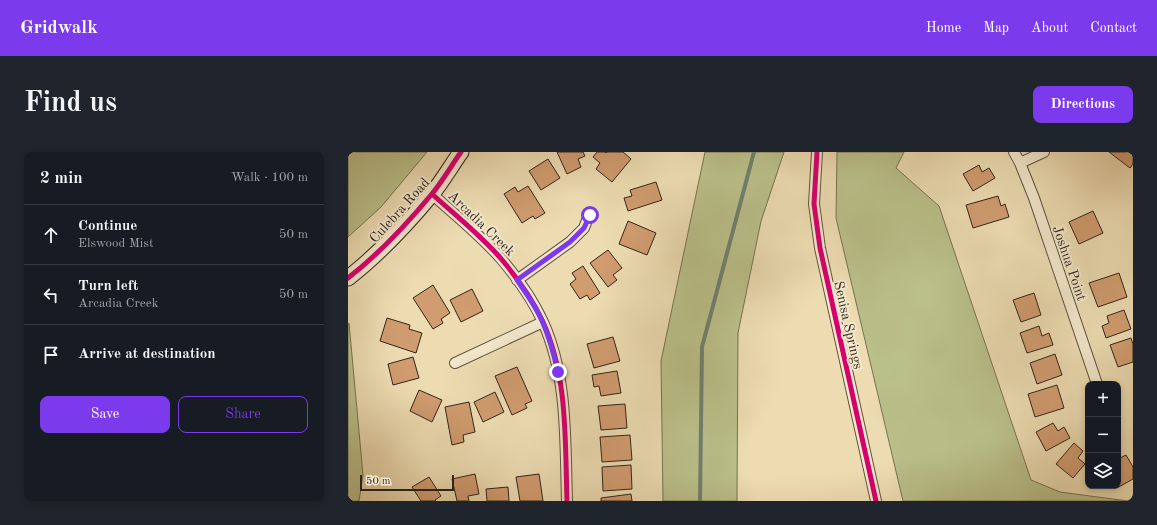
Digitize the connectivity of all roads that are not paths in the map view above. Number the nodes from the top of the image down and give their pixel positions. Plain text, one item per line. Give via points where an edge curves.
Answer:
1 (461, 152) edge
2 (817, 152) edge
3 (1014, 152) edge
4 (1044, 152) edge
5 (1020, 163) junction
6 (432, 194) junction
7 (590, 215) dead end
8 (348, 278) edge
9 (517, 280) junction
10 (543, 322) junction
11 (455, 363) dead end
12 (1096, 381) edge
13 (567, 501) edge
14 (876, 501) edge

1 - 6 main road, Culebra Road
2 - 14 street, Senisa Springs via 814,204 820,248
3 - 5 street, Joshua Point
4 - 5 street
5 - 12 street, Joshua Point
6 - 8 main road, Culebra Road via 390,241
6 - 9 street, Arcadia Creek via 480,237
7 - 9 street via 584,228 570,242
9 - 10 street, Arcadia Creek
10 - 11 street
10 - 13 street, Arcadia Creek via 558,372 564,408

